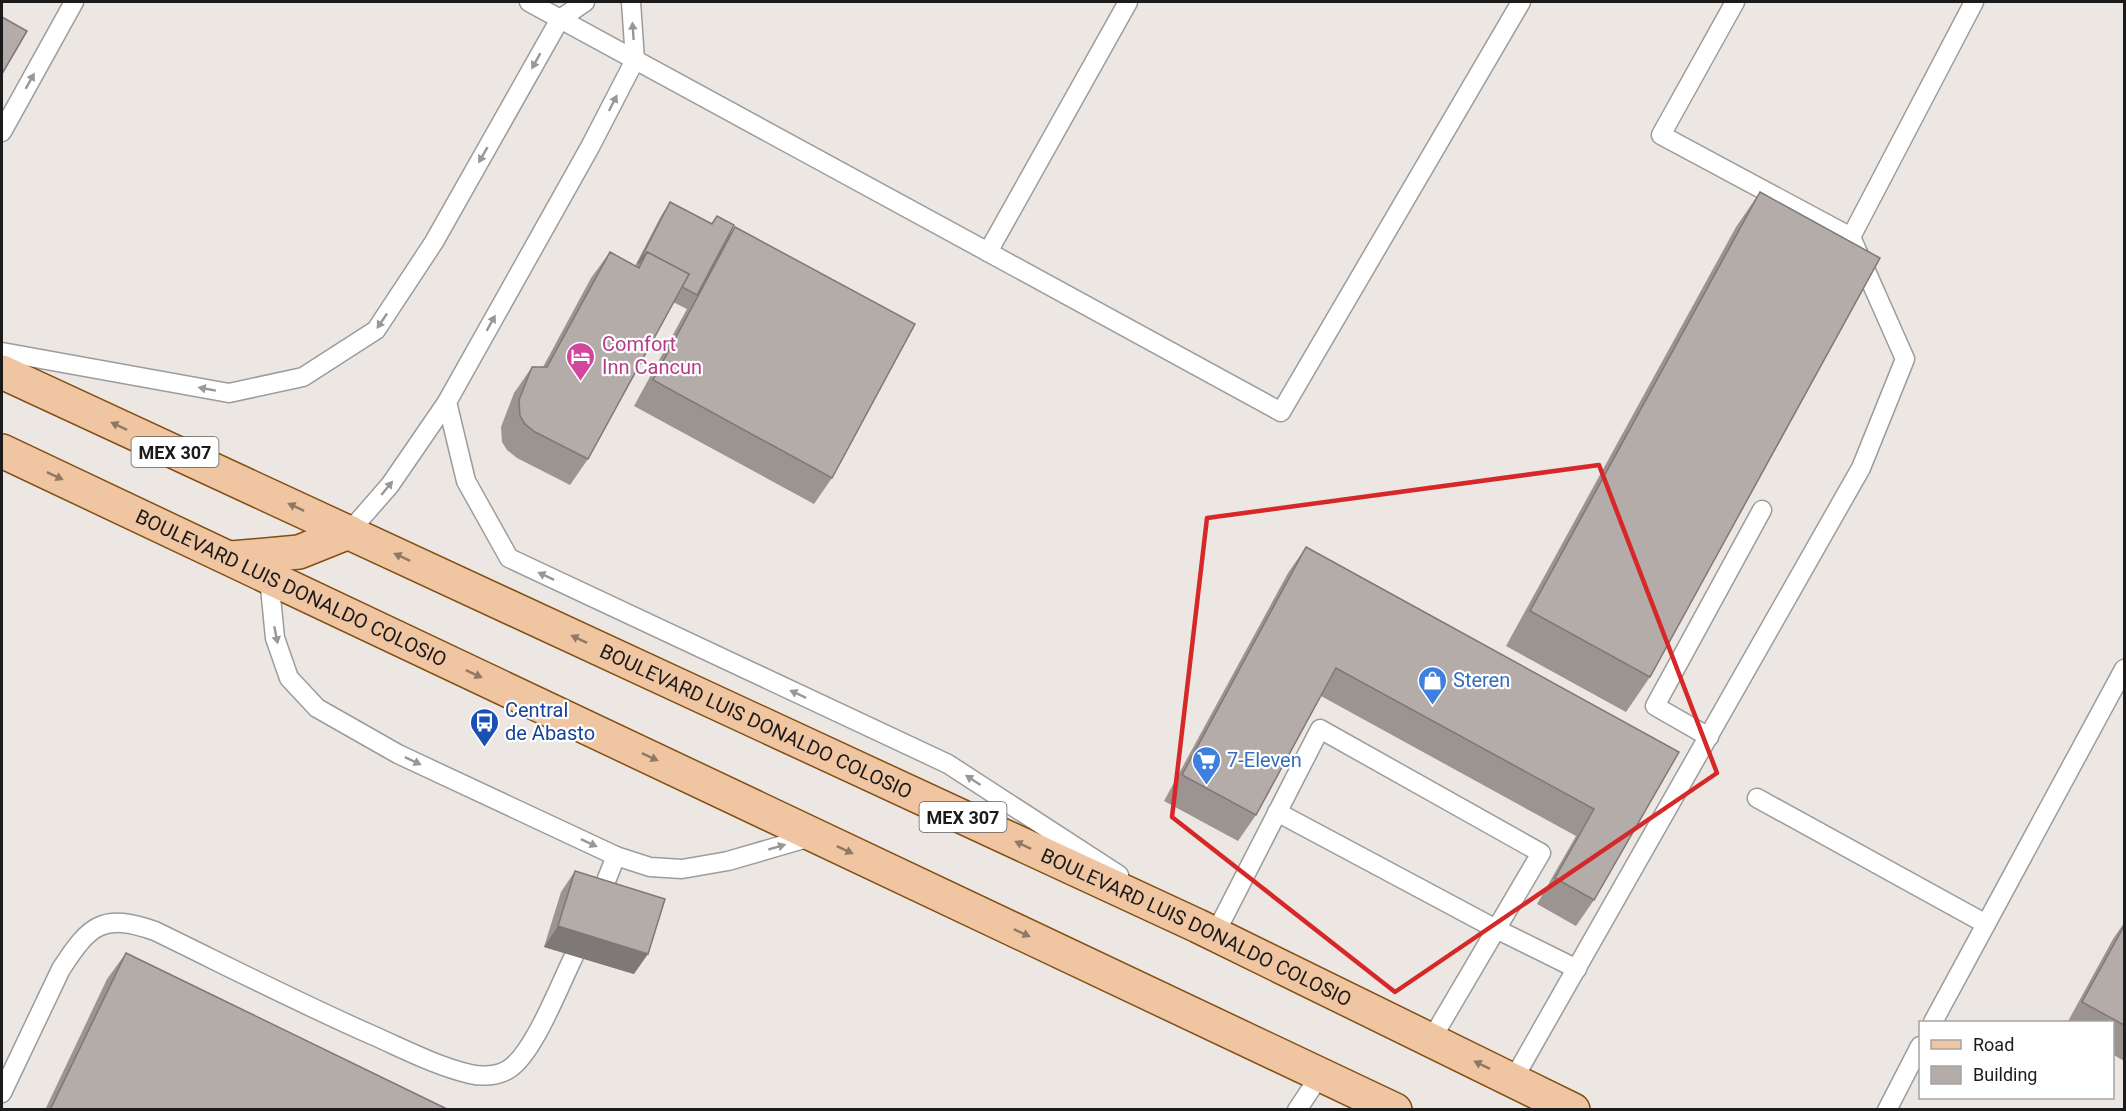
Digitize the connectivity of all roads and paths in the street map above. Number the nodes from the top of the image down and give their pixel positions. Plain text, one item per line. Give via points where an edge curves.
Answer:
1 (74, 2) edge
2 (529, 2) edge
3 (585, 2) edge
4 (631, 2) edge
5 (1128, 2) edge
6 (1521, 2) edge
7 (1735, 2) edge
8 (1974, 2) edge
9 (560, 18) junction
10 (635, 60) junction
11 (2, 132) edge
12 (1851, 237) junction
13 (988, 252) junction
14 (2, 352) edge
15 (2, 372) edge
16 (447, 402) junction
17 (2, 451) edge
18 (1762, 510) edge
19 (349, 532) junction
20 (231, 558) junction
21 (269, 577) junction
22 (2124, 669) edge
23 (1709, 737) junction
24 (1757, 798) dead end
25 (1277, 812) junction
26 (815, 836) junction
27 (616, 855) junction
28 (597, 903) edge
29 (1986, 924) junction
30 (1496, 929) junction
31 (1206, 930) junction
32 (574, 956) edge
33 (1577, 969) junction
34 (1934, 1021) edge
35 (1431, 1040) junction
36 (1919, 1048) edge
37 (1321, 1074) junction
38 (1513, 1080) junction
39 (2, 1093) edge
40 (1893, 1107) edge
41 (1297, 1110) edge
42 (1395, 1110) edge
43 (1573, 1110) edge

11 -> 1 lane
2 - 9 lane
3 - 9 lane
10 -> 4 lane
5 - 13 lane
6 - 13 lane via 1281,412
7 - 12 lane via 1662,135
8 - 12 lane
9 - 10 lane
9 -> 14 lane via 434,242 376,330 303,377 229,393
10 - 13 lane
16 -> 10 lane
12 - 23 lane via 1905,359 1861,468
19 -> 15 main road, BOULEVARD LUIS DONALDO COLOSIO / MEX 307
19 -> 16 lane via 390,485
31 -> 16 lane via 948,764 509,558 466,481
17 -> 20 main road, BOULEVARD LUIS DONALDO COLOSIO
18 - 23 lane via 1655,706
19 - 20 main road via 299,552
31 -> 19 main road, BOULEVARD LUIS DONALDO COLOSIO / MEX 307
20 - 21 main road, BOULEVARD LUIS DONALDO COLOSIO
21 -> 26 main road, BOULEVARD LUIS DONALDO COLOSIO
21 -> 27 lane via 275,638 289,678 317,708 398,754
22 - 29 lane
23 - 33 lane
24 - 29 lane
25 - 30 lane
25 - 30 lane via 1320,729 1541,852
25 - 31 lane
27 -> 26 lane via 650,867 681,869 728,861
26 -> 37 main road, BOULEVARD LUIS DONALDO COLOSIO
27 - 28 lane
29 - 34 lane
30 - 33 lane
30 - 35 lane
31 - 35 main road, BOULEVARD LUIS DONALDO COLOSIO / MEX 307
32 - 39 lane via 521,1060 507,1071 489,1076 471,1074 418,1055 337,1020 155,931 123,922 103,924 88,934 61,969
33 - 38 lane
38 -> 35 main road, BOULEVARD LUIS DONALDO COLOSIO / MEX 307
36 - 40 lane
37 - 41 lane
37 - 42 main road, BOULEVARD LUIS DONALDO COLOSIO
38 - 43 main road, BOULEVARD LUIS DONALDO COLOSIO / MEX 307

